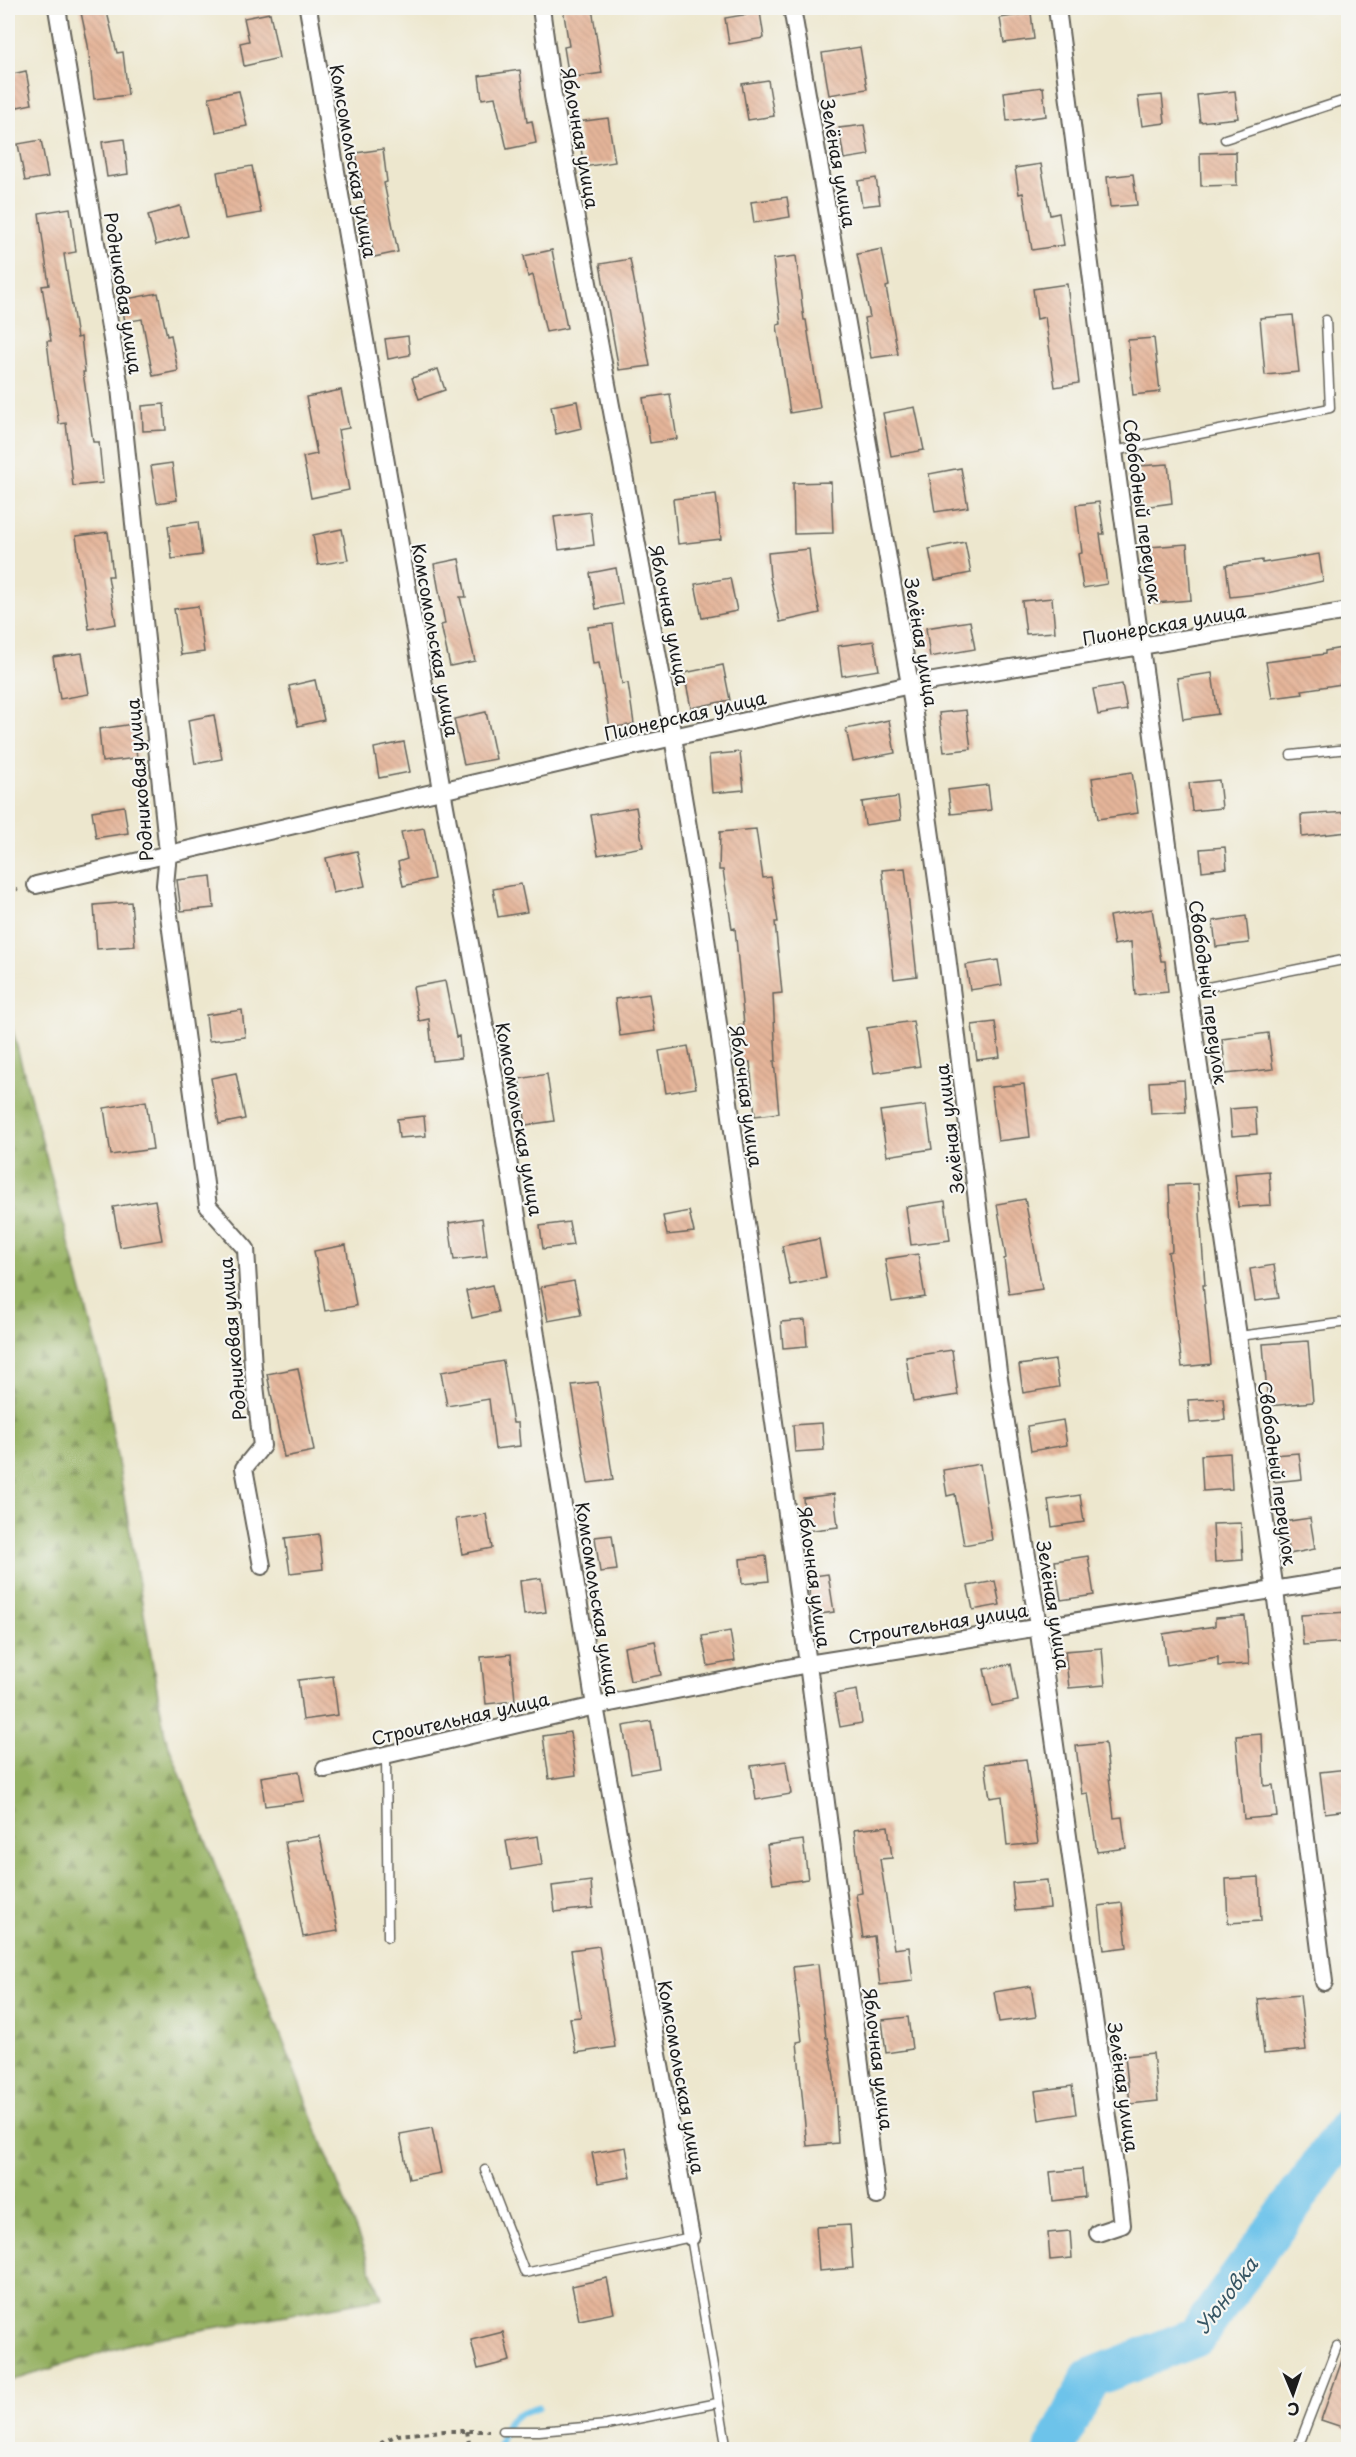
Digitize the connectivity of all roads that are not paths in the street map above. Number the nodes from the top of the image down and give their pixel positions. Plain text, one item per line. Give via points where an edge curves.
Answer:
1 (57, 8) edge
2 (308, 8) edge
3 (542, 8) edge
4 (792, 8) edge
5 (1058, 8) edge
6 (1348, 99) edge
7 (1225, 139) dead end
8 (1326, 320) dead end
9 (1114, 451) junction
10 (1348, 611) edge
11 (1142, 648) junction
12 (910, 685) junction
13 (673, 737) junction
14 (1348, 748) edge
15 (1291, 755) dead end
16 (442, 790) junction
17 (168, 853) junction
18 (36, 885) dead end
19 (1348, 958) edge
20 (1188, 991) junction
21 (1348, 1322) edge
22 (1239, 1336) junction
23 (262, 1566) dead end
24 (1348, 1578) edge
25 (1275, 1591) junction
26 (1038, 1626) junction
27 (808, 1664) junction
28 (595, 1706) junction
29 (386, 1755) junction
30 (325, 1769) dead end
31 (388, 1937) dead end
32 (1324, 1982) dead end
33 (485, 2170) dead end
34 (877, 2196) dead end
35 (1098, 2233) dead end
36 (691, 2237) junction
37 (1337, 2346) dead end
38 (717, 2403) junction
39 (503, 2432) road end
40 (727, 2450) edge
41 (1297, 2450) edge

1 - 17 street, Родниковая улица via 120,388
2 - 16 street, Комсомольская улица
3 - 13 street, Яблочная улица via 555,108
4 - 12 street, Зелёная улица
5 - 9 street, Свободный переулок
6 - 7 lane
8 - 9 lane via 1330,408
9 - 11 street, Свободный переулок
10 - 11 street, Пионерская улица
11 - 12 street, Пионерская улица
11 - 20 street, Свободный переулок
12 - 13 street, Пионерская улица
12 - 26 street, Зелёная улица via 998,1372
13 - 16 street, Пионерская улица
13 - 27 street, Яблочная улица via 703,917
14 - 15 lane
16 - 17 street, Пионерская улица
16 - 28 street, Комсомольская улица via 499,1103
17 - 18 street, Пионерская улица
17 - 23 street, Родниковая улица via 167,908 208,1206 246,1249 262,1446 244,1468
19 - 20 lane
20 - 22 street, Свободный переулок
21 - 22 lane
22 - 25 street, Свободный переулок
24 - 25 street, Строительная улица
25 - 26 street, Строительная улица
25 - 32 street, Свободный переулок
26 - 27 street, Строительная улица
26 - 35 street, Зелёная улица via 1122,2225
27 - 28 street, Строительная улица
27 - 34 street, Яблочная улица
28 - 29 street, Строительная улица
28 - 36 street, Комсомольская улица
29 - 30 street, Строительная улица
29 - 31 lane
33 - 36 lane via 525,2273
36 - 38 lane
37 - 41 lane
38 - 39 lane via 608,2425
38 - 40 lane

